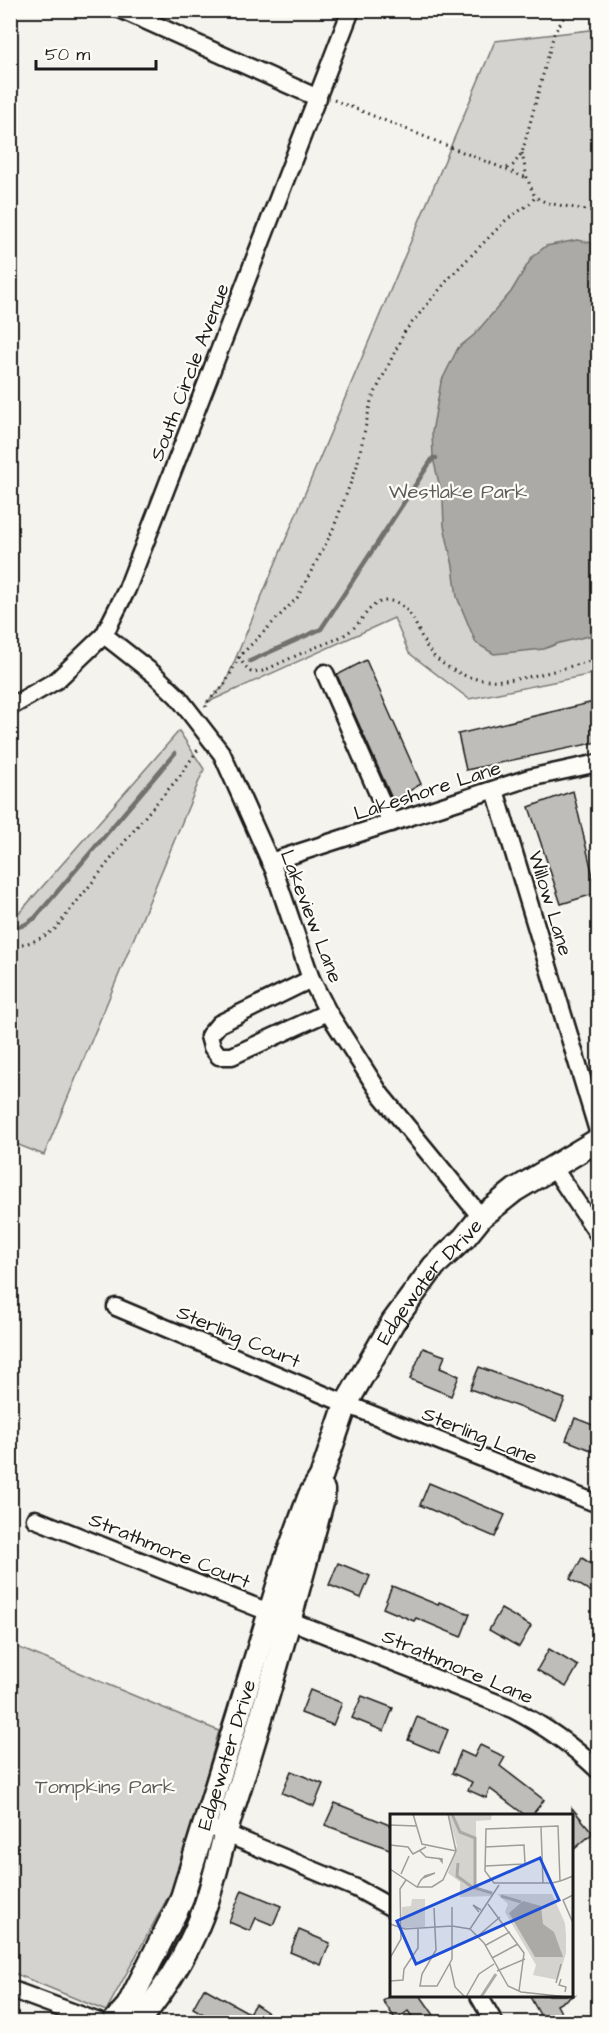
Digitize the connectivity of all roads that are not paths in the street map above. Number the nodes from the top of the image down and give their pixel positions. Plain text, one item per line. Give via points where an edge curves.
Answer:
1 (122, 10) edge
2 (351, 10) edge
3 (319, 96) junction
4 (105, 634) junction
5 (325, 673) dead end
6 (10, 707) edge
7 (598, 763) edge
8 (495, 790) junction
9 (391, 823) junction
10 (270, 862) junction
11 (311, 979) junction
12 (327, 1012) junction
13 (598, 1131) edge
14 (598, 1140) edge
15 (553, 1167) junction
16 (481, 1217) junction
17 (598, 1234) edge
18 (116, 1307) dead end
19 (346, 1404) junction
20 (598, 1504) edge
21 (35, 1519) dead end
22 (280, 1616) junction
23 (598, 1770) edge
24 (215, 1830) junction
25 (390, 1907) edge
26 (10, 1989) edge
27 (480, 1997) edge
28 (99, 2022) edge
29 (114, 2022) edge
30 (138, 2022) edge
31 (494, 2022) edge

1 - 3 street
2 - 3 street, South Circle Avenue
3 - 4 street, South Circle Avenue via 127,588
4 - 6 street, South Circle Avenue via 57,680
4 - 10 street, Lakeview Lane via 178,697 222,754
5 - 9 street
7 - 8 street, Lakeshore Lane
8 - 9 street, Lakeshore Lane
8 - 13 street, Willow Lane
9 - 10 street, Lakeshore Lane
10 - 11 street, Lakeview Lane
11 - 12 street, Lakeview Lane
11 - 12 street via 219,1024 209,1036 212,1047 219,1056 232,1056
12 - 16 street, Lakeview Lane via 381,1095
14 - 15 street, Edgewater Drive
15 - 16 street, Edgewater Drive
15 - 17 street
16 - 19 street, Edgewater Drive via 434,1266 393,1322
18 - 19 street, Sterling Court
19 - 20 street, Sterling Lane
19 - 22 street, Edgewater Drive via 321,1477 323,1498
21 - 22 street, Strathmore Court
22 - 23 street, Strathmore Lane via 513,1709 545,1726
22 - 24 street, Edgewater Drive via 272,1686
24 - 25 street via 356,1888
24 - 29 street, Edgewater Drive via 129,2006
24 - 30 street, Edgewater Drive via 207,1902 167,1984
26 - 28 street
27 - 31 street

